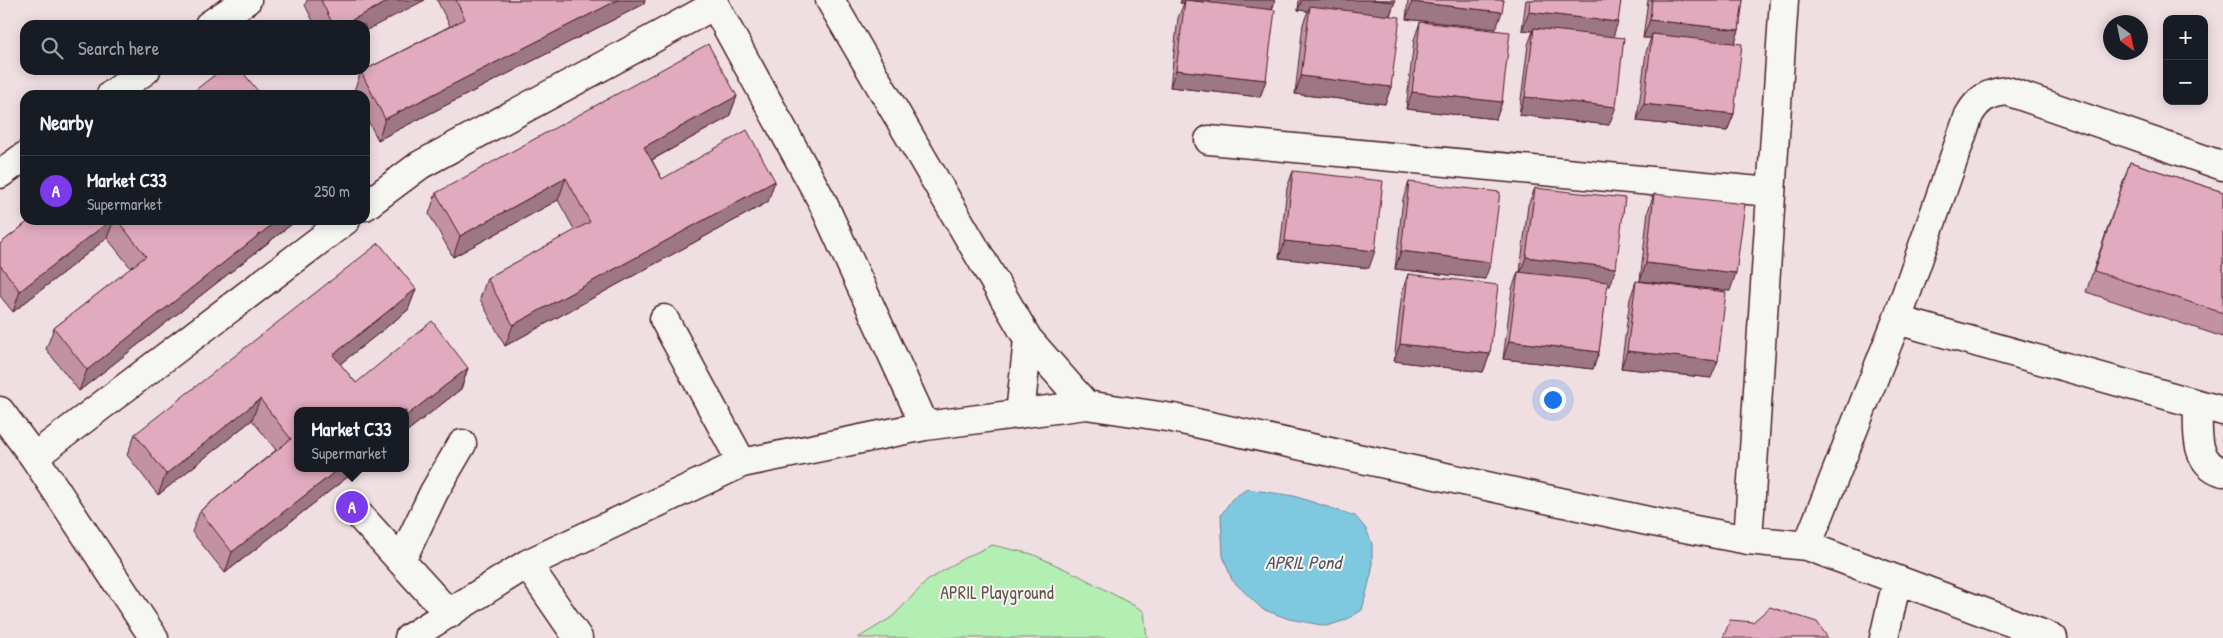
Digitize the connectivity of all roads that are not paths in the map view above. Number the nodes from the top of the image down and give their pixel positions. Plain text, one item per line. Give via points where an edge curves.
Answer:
1 (247, 0) edge
2 (830, 0) edge
3 (1784, 0) edge
4 (713, 2) edge
5 (217, 20) edge
6 (139, 75) edge
7 (118, 90) edge
8 (1209, 140) dead end
9 (20, 160) edge
10 (2223, 166) edge
11 (0, 174) edge
12 (1770, 192) junction
13 (370, 202) edge
14 (339, 225) edge
15 (664, 319) dead end
16 (1896, 320) junction
17 (1028, 339) junction
18 (1086, 405) junction
19 (2211, 408) edge
20 (0, 411) edge
21 (1020, 414) junction
22 (925, 426) junction
23 (462, 444) dead end
24 (34, 457) junction
25 (742, 462) junction
26 (2223, 472) edge
27 (352, 507) dead end
28 (1748, 540) junction
29 (1807, 546) junction
30 (401, 561) junction
31 (526, 564) junction
32 (1897, 580) junction
33 (449, 614) junction
34 (154, 638) edge
35 (410, 638) edge
36 (578, 638) edge
37 (1884, 638) edge
38 (2053, 638) edge

1 - 5 street
2 - 17 street
3 - 12 street
4 - 13 street via 420,165
4 - 22 street via 822,201
6 - 7 street
8 - 12 street
9 - 11 street
10 - 16 street via 2007,91 1993,92 1977,101 1969,115
12 - 28 street
14 - 24 street
15 - 25 street
16 - 19 street
16 - 29 street
17 - 18 street
17 - 21 street
18 - 21 street
18 - 28 street via 1174,418
19 - 26 street via 2197,444 2204,458
20 - 24 street
21 - 22 street
22 - 25 street
23 - 30 street via 434,492
24 - 34 street
25 - 31 street
27 - 30 street
28 - 29 street
29 - 32 street
30 - 33 street
31 - 33 street
31 - 36 street
32 - 37 street
32 - 38 street
33 - 35 street

